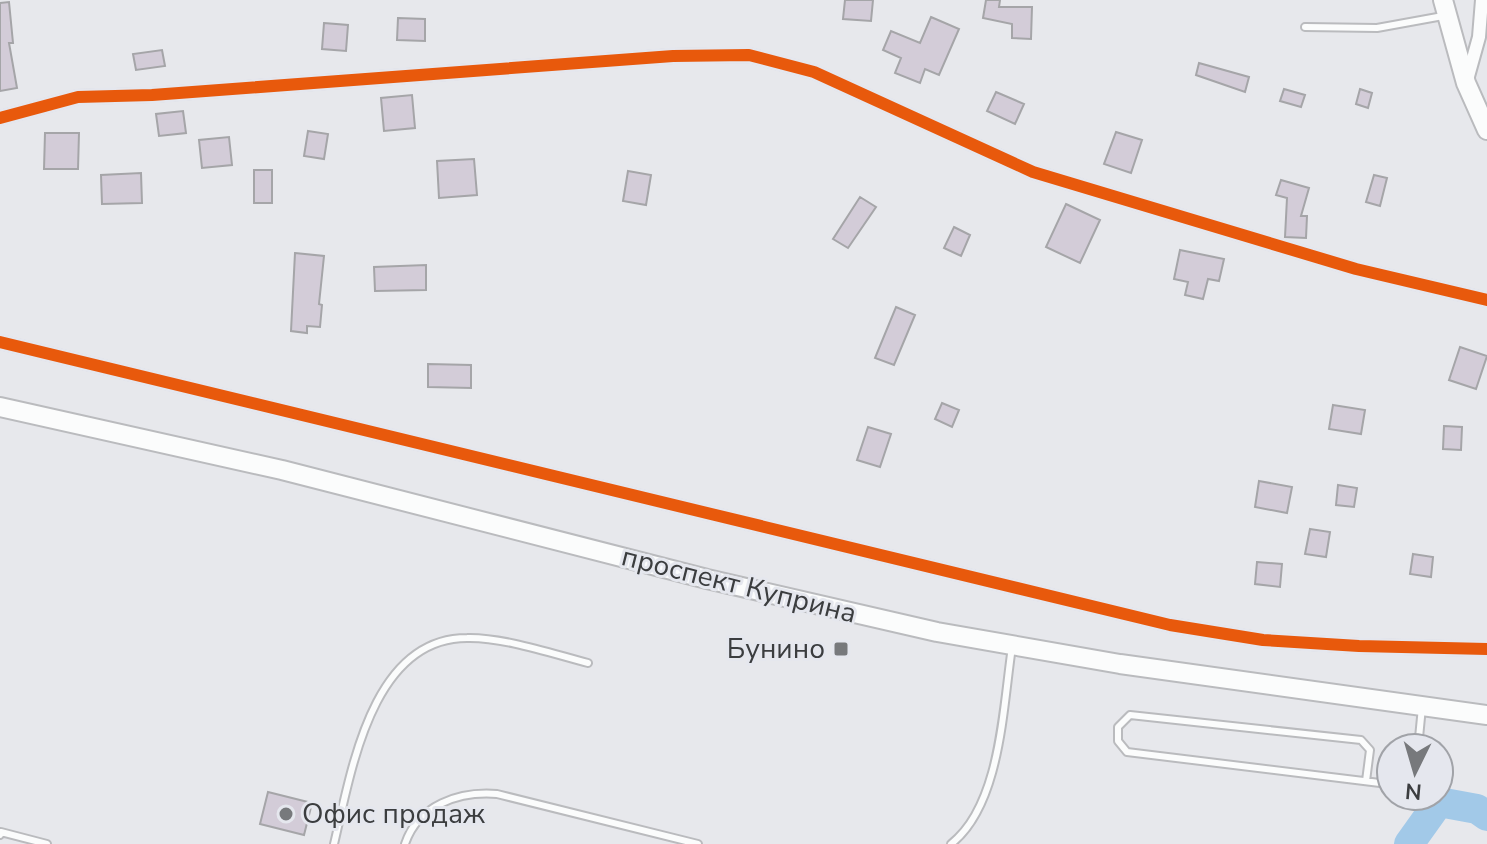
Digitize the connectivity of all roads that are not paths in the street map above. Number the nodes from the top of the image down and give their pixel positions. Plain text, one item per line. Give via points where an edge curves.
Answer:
1 (1482, 0) edge
2 (1445, 8) edge
3 (1305, 27) dead end
4 (1466, 83) junction
5 (0, 118) edge
6 (1487, 130) edge
7 (1487, 300) edge
8 (0, 342) edge
9 (0, 407) edge
10 (1012, 647) junction
11 (1487, 649) edge
12 (588, 663) dead end
13 (1422, 707) junction
14 (1487, 715) edge
15 (1420, 732) edge
16 (1366, 781) junction
17 (1375, 782) edge
18 (0, 833) edge
19 (47, 844) edge
20 (334, 844) edge
21 (405, 844) edge
22 (698, 844) edge
23 (951, 844) edge

1 - 4 street via 1479,37
2 - 3 lane via 1377,28
2 - 4 main road
4 - 6 main road
5 - 7 street via 78,97 749,55 814,72 1033,172 1356,269
8 - 11 street via 1170,625 1263,640
9 - 10 main road, проспект Куприна via 282,470 707,579
10 - 13 main road, проспект Куприна
10 - 23 lane via 993,772 971,823
12 - 20 lane via 482,638 451,639 423,651 394,675 373,704
13 - 14 main road, проспект Куприна
13 - 15 lane
16 - 16 lane via 1127,752 1118,741 1118,727 1130,715 1361,740 1370,750
16 - 17 lane
18 - 19 lane
21 - 22 lane via 431,809 478,792

